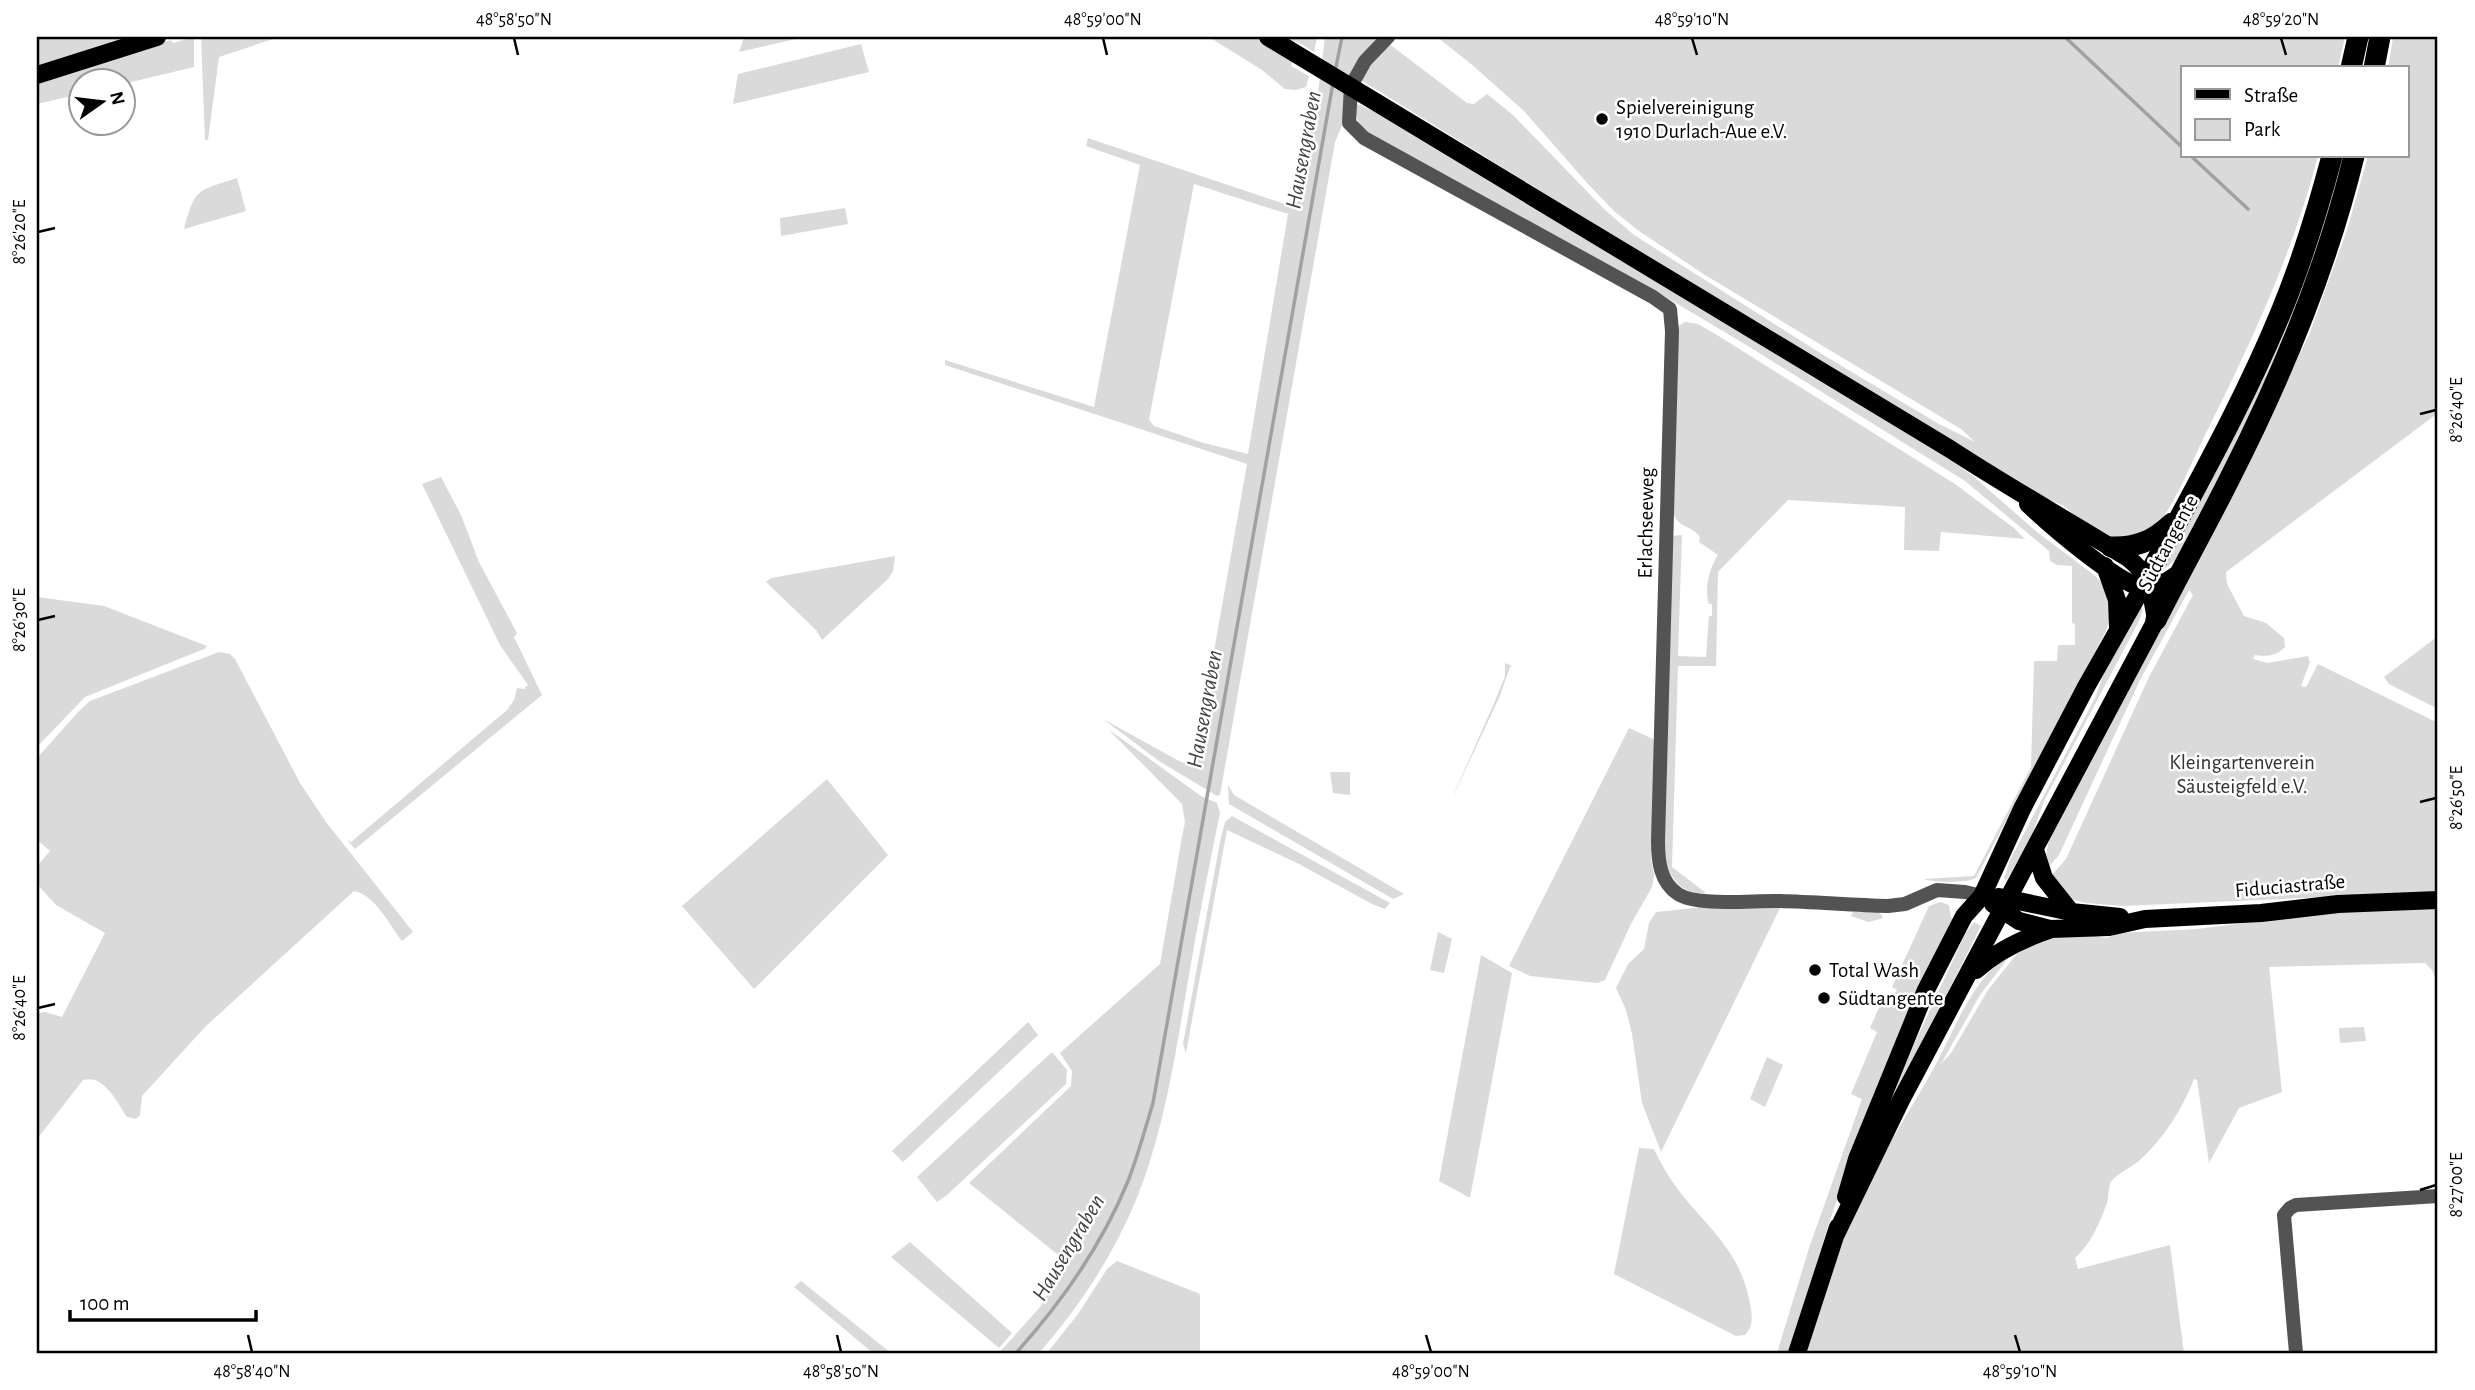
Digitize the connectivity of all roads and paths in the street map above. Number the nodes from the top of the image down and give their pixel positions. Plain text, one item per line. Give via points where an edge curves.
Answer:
1 (156, 37) edge
2 (1268, 37) edge
3 (1388, 37) edge
4 (2358, 37) edge
5 (2380, 37) edge
6 (2351, 66) edge
7 (2374, 66) edge
8 (37, 75) edge
9 (2331, 158) edge
10 (2353, 158) edge
11 (2181, 515) junction
12 (2107, 556) junction
13 (2179, 575) junction
14 (2147, 584) junction
15 (2156, 620) junction
16 (2118, 630) junction
17 (2035, 850) junction
18 (1982, 896) junction
19 (2438, 900) edge
20 (2005, 904) junction
21 (2071, 912) junction
22 (2145, 919) junction
23 (2050, 929) junction
24 (1968, 977) junction
25 (2438, 1196) edge
26 (1835, 1237) junction
27 (1797, 1353) edge
28 (2296, 1353) edge

1 - 8 main road
2 - 12 main road via 2052,510
3 - 18 street, Erlachseeweg via 1365,61 1351,86 1349,123 1364,138 1670,309 1658,841 1660,868 1670,887 1695,901 1888,906 1937,890
4 - 6 highway
5 - 7 highway
9 - 11 highway, Südtangente via 2281,312
10 - 13 highway, Südtangente via 2329,245 2296,330 2231,477
11 - 12 highway via 2147,542
11 - 14 highway, Südtangente
12 - 14 main road via 2137,565
12 - 16 main road
13 - 14 highway via 2164,584
13 - 15 highway, Südtangente
14 - 15 main road
14 - 16 main road, Südtangente
15 - 17 main road, Südtangente
16 - 18 main road, Südtangente via 2022,809
17 - 20 main road, Südtangente
17 - 21 main road via 2044,878
18 - 20 main road, Fiduciastraße
18 - 26 main road, Südtangente via 1964,916 1899,1052 1857,1159
19 - 22 main road, Fiduciastraße
20 - 21 main road, Fiduciastraße
20 - 23 main road, Fiduciastraße via 2028,924
20 - 24 main road, Südtangente
21 - 22 main road, Fiduciastraße
22 - 23 main road, Fiduciastraße via 2109,927
23 - 24 main road via 1990,958
24 - 26 main road, Südtangente via 1901,1100
25 - 28 street via 2290,1208 2284,1215
26 - 27 main road, Südtangente

